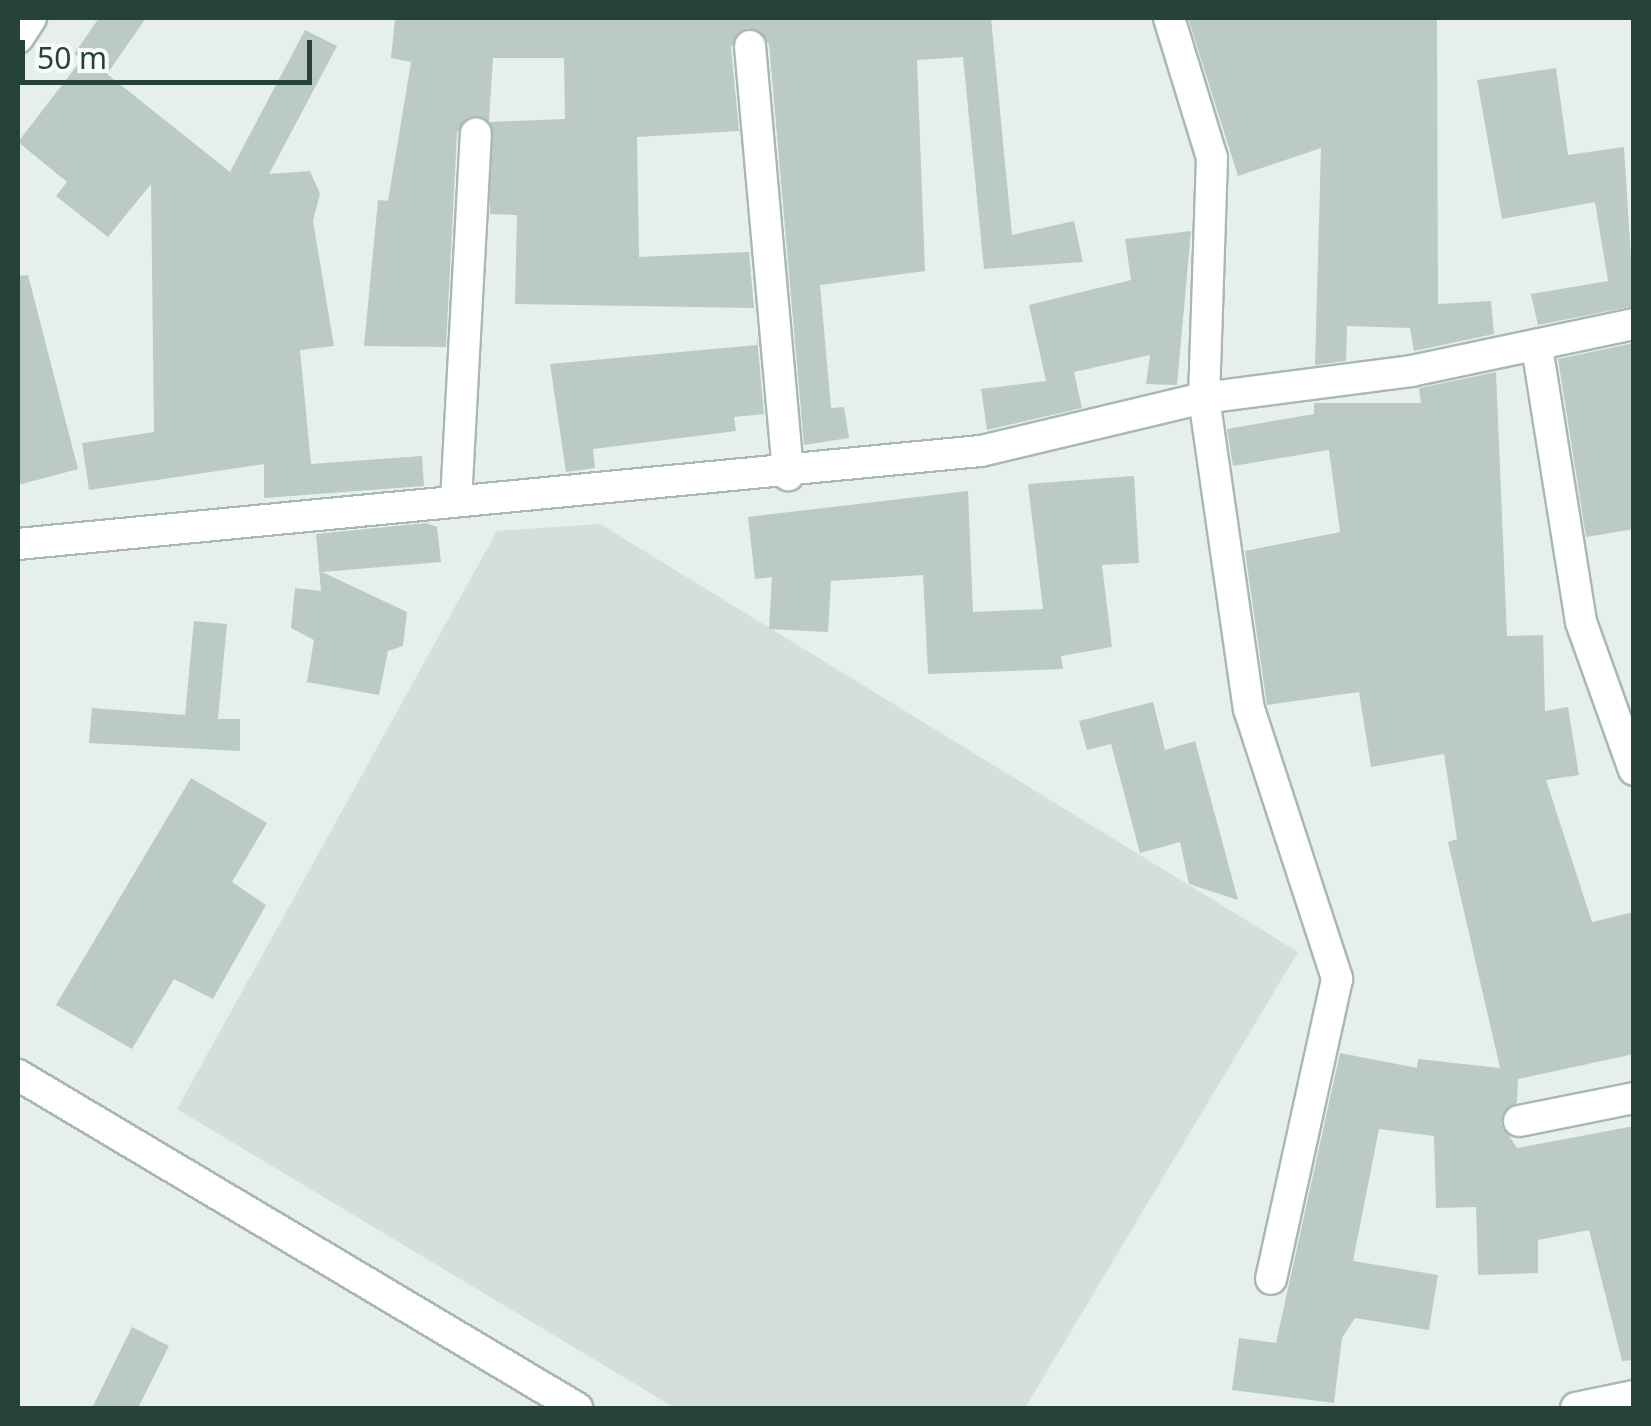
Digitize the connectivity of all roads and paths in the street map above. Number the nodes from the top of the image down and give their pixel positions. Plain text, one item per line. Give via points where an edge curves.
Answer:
1 (31, 18) edge
2 (1169, 18) edge
3 (18, 38) edge
4 (750, 46) dead end
5 (476, 134) dead end
6 (1634, 324) edge
7 (1537, 347) junction
8 (1204, 398) junction
9 (788, 474) junction
10 (456, 501) junction
11 (18, 544) edge
12 (1634, 770) edge
13 (18, 1075) edge
14 (1634, 1098) edge
15 (1519, 1122) dead end
16 (1271, 1279) dead end
17 (1634, 1396) edge
18 (578, 1408) edge
19 (1576, 1408) edge

1 - 3 street
2 - 8 street via 1212,158
4 - 9 street
5 - 10 street
6 - 7 street
7 - 8 street
7 - 12 street via 1580,622
8 - 9 street via 1016,446
8 - 16 street via 1248,708 1338,978
9 - 10 street
10 - 11 street
13 - 18 street
14 - 15 street
17 - 19 street

